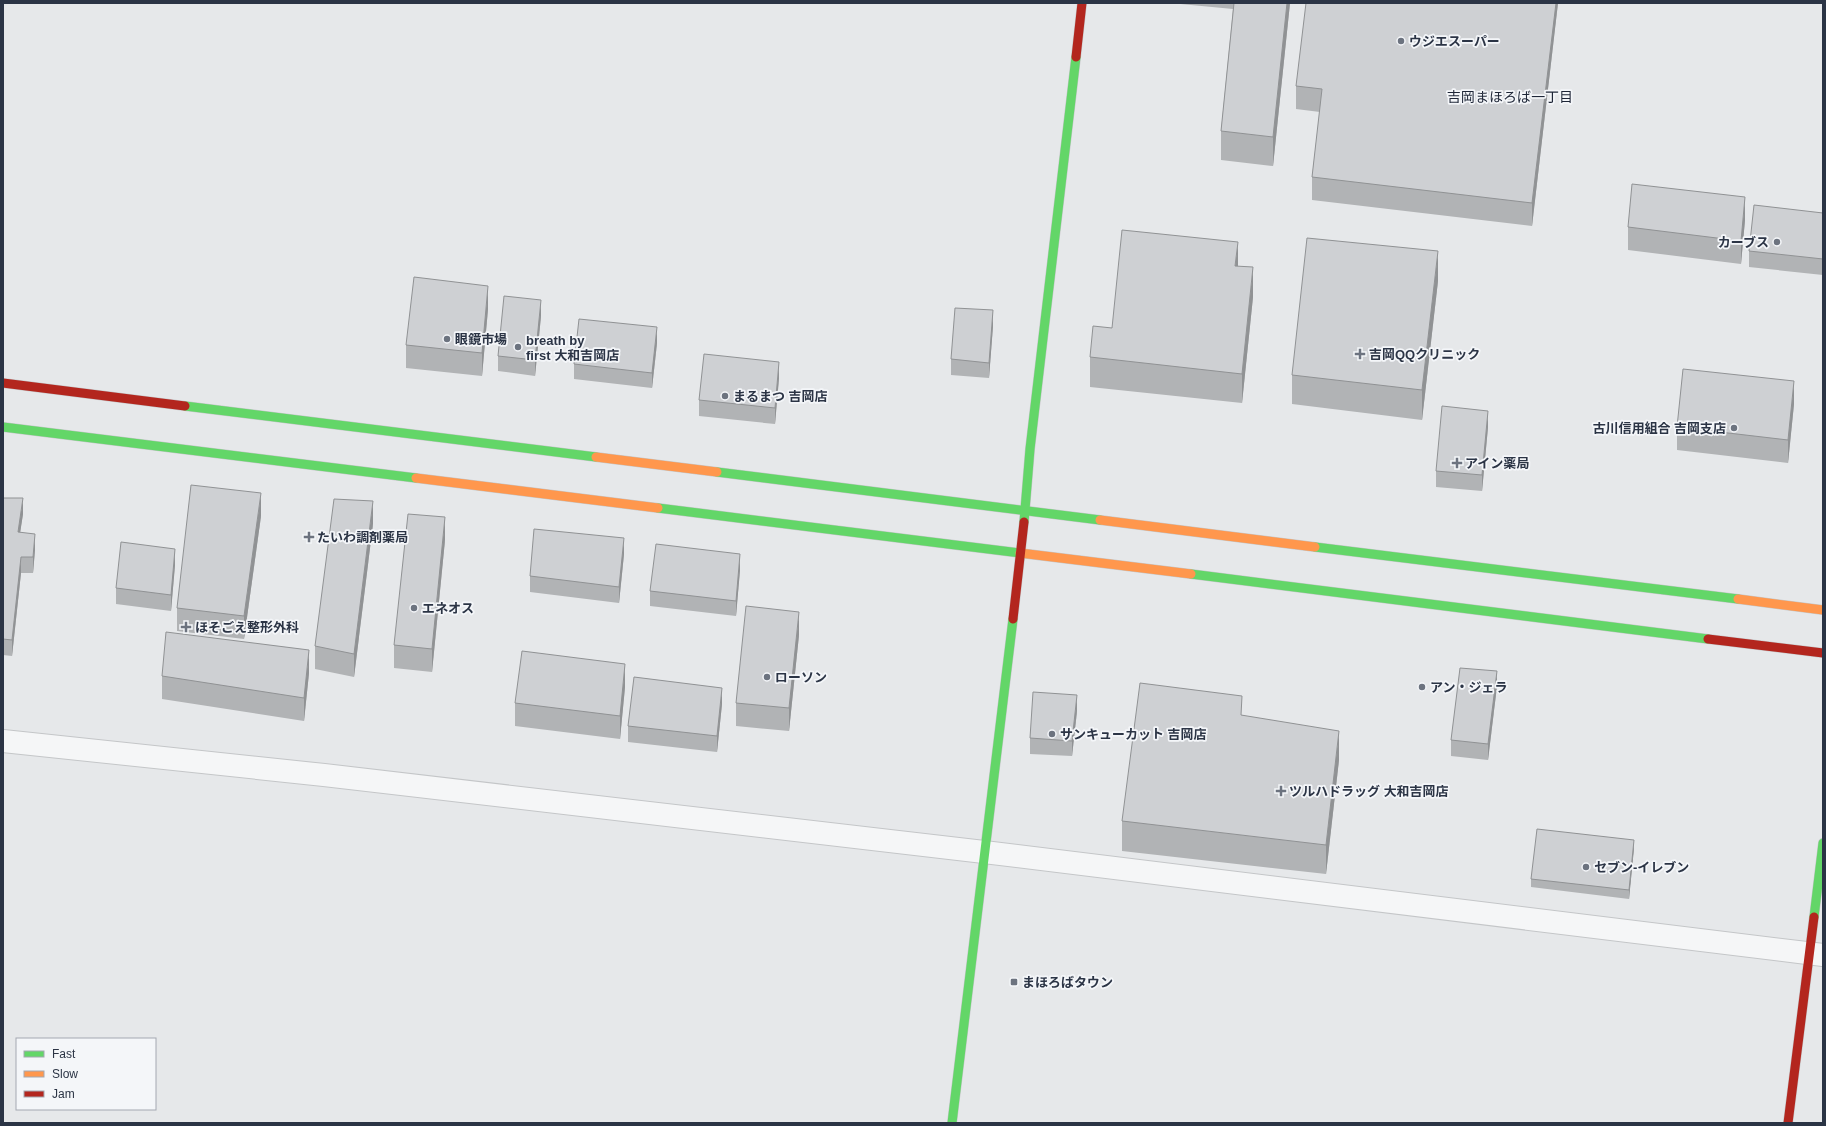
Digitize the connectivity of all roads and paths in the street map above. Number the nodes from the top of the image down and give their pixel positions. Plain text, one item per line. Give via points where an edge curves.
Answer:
1 (1082, 3) edge
2 (3, 383) edge
3 (3, 427) edge
4 (1025, 510) junction
5 (1021, 554) junction
6 (1823, 610) edge
7 (1823, 653) edge
8 (3, 741) edge
9 (1823, 843) edge
10 (984, 852) junction
11 (1817, 954) edge
12 (952, 1123) edge
13 (1788, 1123) edge

1 - 4 street
2 - 4 street
3 - 5 street
4 - 5 street
4 - 6 street
5 - 7 street
5 - 10 street
8 - 10 street via 324,775
9 - 11 street
10 - 11 street
10 - 12 street
11 - 13 street

